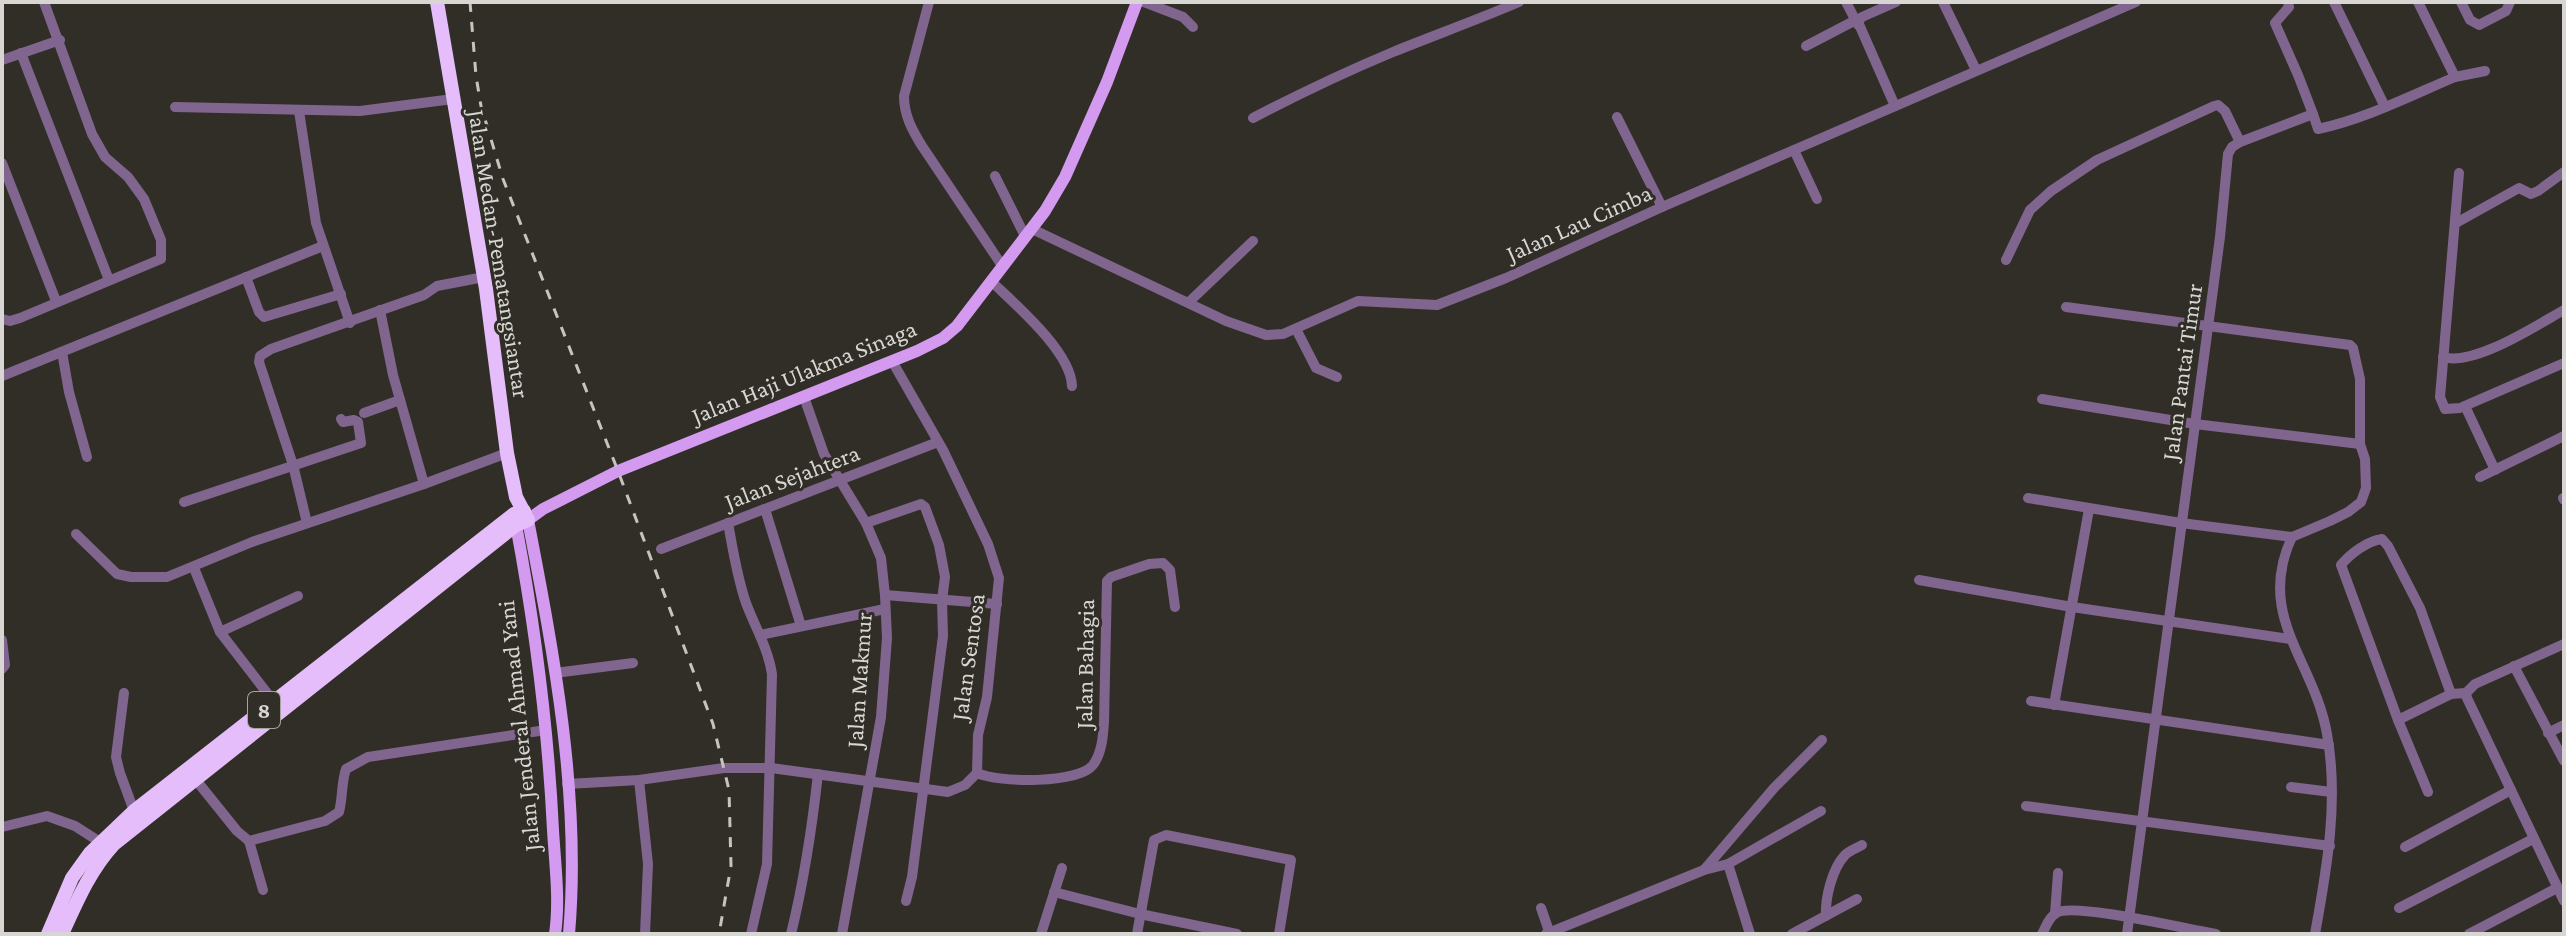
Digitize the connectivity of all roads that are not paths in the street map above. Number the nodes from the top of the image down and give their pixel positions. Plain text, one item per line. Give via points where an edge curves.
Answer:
1 (44, 2) edge
2 (437, 2) edge
3 (929, 2) edge
4 (1137, 2) edge
5 (1144, 2) edge
6 (1519, 2) edge
7 (1846, 2) edge
8 (1896, 2) edge
9 (1943, 2) edge
10 (2136, 2) edge
11 (2288, 2) edge
12 (2334, 2) edge
13 (2418, 2) edge
14 (2461, 2) edge
15 (2510, 2) edge
16 (1856, 23) junction
17 (1193, 27) dead end
18 (60, 40) junction
19 (1806, 46) dead end
20 (21, 53) junction
21 (2, 60) edge
22 (1976, 70) junction
23 (2485, 71) dead end
24 (2455, 77) junction
25 (453, 99) junction
26 (1895, 106) junction
27 (175, 107) dead end
28 (2385, 107) junction
29 (299, 111) junction
30 (2313, 114) junction
31 (1617, 117) dead end
32 (1253, 118) dead end
33 (2240, 142) junction
34 (1794, 150) junction
35 (2, 163) edge
36 (2564, 172) edge
37 (2459, 173) dead end
38 (995, 176) dead end
39 (1817, 199) dead end
40 (1662, 207) junction
41 (2456, 223) junction
42 (1028, 232) junction
43 (1253, 241) dead end
44 (323, 246) junction
45 (2006, 260) dead end
46 (1003, 267) junction
47 (246, 277) junction
48 (484, 277) junction
49 (109, 280) junction
50 (992, 282) junction
51 (341, 294) junction
52 (56, 301) junction
53 (1189, 302) junction
54 (2066, 307) dead end
55 (380, 310) junction
56 (2564, 310) edge
57 (2, 319) edge
58 (350, 323) junction
59 (2208, 328) junction
60 (1296, 329) junction
61 (62, 352) junction
62 (2443, 357) junction
63 (892, 361) junction
64 (2564, 363) edge
65 (2, 376) edge
66 (1337, 377) dead end
67 (1072, 386) dead end
68 (804, 397) junction
69 (2042, 399) dead end
70 (400, 400) junction
71 (2465, 406) junction
72 (364, 413) dead end
73 (341, 419) dead end
74 (2195, 424) junction
75 (2564, 436) edge
76 (938, 442) junction
77 (2360, 444) junction
78 (507, 453) junction
79 (87, 457) dead end
80 (293, 465) junction
81 (2495, 470) junction
82 (2480, 477) dead end
83 (840, 480) junction
84 (424, 484) junction
85 (2028, 498) dead end
86 (184, 502) dead end
87 (765, 509) junction
88 (2089, 509) junction
89 (520, 518) junction
90 (307, 523) junction
91 (728, 523) junction
92 (866, 523) junction
93 (2181, 523) junction
94 (76, 534) dead end
95 (2292, 537) junction
96 (661, 549) dead end
97 (194, 568) junction
98 (1919, 580) dead end
99 (885, 595) junction
100 (298, 596) dead end
101 (942, 600) junction
102 (997, 604) junction
103 (1175, 607) dead end
104 (2072, 607) junction
105 (885, 609) junction
106 (2168, 619) junction
107 (801, 626) junction
108 (220, 632) junction
109 (760, 635) junction
110 (2290, 639) junction
111 (2, 640) edge
112 (2564, 644) edge
113 (633, 663) dead end
114 (2514, 666) junction
115 (2, 669) edge
116 (555, 673) junction
117 (124, 693) dead end
118 (2466, 693) junction
119 (2451, 694) junction
120 (2031, 701) dead end
121 (274, 702) junction
122 (2054, 705) junction
123 (2156, 720) junction
124 (2398, 720) junction
125 (2564, 725) edge
126 (546, 730) junction
127 (2548, 733) junction
128 (1822, 740) dead end
129 (2329, 745) junction
130 (2564, 761) edge
131 (771, 768) junction
132 (977, 773) junction
133 (818, 774) junction
134 (196, 780) junction
135 (639, 780) junction
136 (869, 783) junction
137 (567, 784) junction
138 (2291, 787) dead end
139 (923, 788) junction
140 (2511, 790) junction
141 (2331, 792) junction
142 (2428, 792) dead end
143 (2026, 806) dead end
144 (134, 811) junction
145 (1821, 811) dead end
146 (2143, 821) junction
147 (2, 827) edge
148 (2533, 839) junction
149 (249, 841) junction
150 (100, 842) junction
151 (1862, 845) dead end
152 (2330, 846) junction
153 (2405, 847) dead end
154 (1728, 864) junction
155 (1062, 868) dead end
156 (1704, 870) junction
157 (2058, 873) dead end
158 (571, 876) junction
159 (557, 877) junction
160 (2557, 888) junction
161 (263, 890) dead end
162 (1054, 892) junction
163 (1857, 899) dead end
164 (906, 901) dead end
165 (2564, 901) edge
166 (1541, 908) dead end
167 (2399, 908) dead end
168 (1140, 914) junction
169 (2055, 914) junction
170 (1826, 916) junction
171 (2130, 916) junction
172 (1549, 933) edge
173 (48, 934) edge
174 (62, 934) edge
175 (555, 934) edge
176 (569, 934) edge
177 (645, 934) edge
178 (751, 934) edge
179 (791, 934) edge
180 (842, 934) edge
181 (1041, 934) edge
182 (1137, 934) edge
183 (1237, 934) edge
184 (1279, 934) edge
185 (1750, 934) edge
186 (1792, 934) edge
187 (2042, 934) edge
188 (2127, 934) edge
189 (2216, 934) edge
190 (2315, 934) edge
191 (2469, 934) edge

1 - 18 street
2 - 25 highway, Jalan Medan-Pematangsiantar
3 - 46 street via 904,107 922,146
4 - 42 main road, Jalan Haji Ulakma Sinaga via 1065,177
5 - 17 street via 1183,17
6 - 32 street via 1393,52
7 - 16 street
8 - 16 street
9 - 22 street
10 - 22 street, Jalan Lau Cimba
11 - 30 street via 2275,23
12 - 28 street
13 - 24 street
14 - 15 street via 2472,23 2479,25 2506,11
16 - 19 street
16 - 26 street
18 - 20 street
18 - 49 street via 92,134 105,157 137,188 161,240 158,262
20 - 21 street
20 - 49 street
22 - 26 street, Jalan Lau Cimba
23 - 24 street
24 - 28 street
25 - 29 street via 360,111
25 - 48 highway, Jalan Medan-Pematangsiantar
26 - 34 street, Jalan Lau Cimba
27 - 29 street
28 - 30 street via 2318,129
29 - 44 street
30 - 33 street
31 - 40 street
33 - 45 street via 2225,111 2214,106 2097,160 2030,210
33 - 59 street, Jalan Pantai Timur via 2227,160
34 - 39 street
34 - 40 street, Jalan Lau Cimba
35 - 52 street
36 - 41 street via 2538,191 2531,194 2519,188
37 - 41 street
38 - 42 street
40 - 60 street, Jalan Lau Cimba via 1448,303 1358,301
41 - 62 street
42 - 46 main road, Jalan Haji Ulakma Sinaga
42 - 53 street, Jalan Lau Cimba
43 - 53 street
44 - 47 street
44 - 51 street
46 - 50 main road, Jalan Haji Ulakma Sinaga
47 - 51 street via 264,317
47 - 61 street
48 - 55 street via 437,286
48 - 78 highway, Jalan Medan-Pematangsiantar
49 - 52 street
50 - 63 main road, Jalan Haji Ulakma Sinaga via 943,338
50 - 67 street via 1039,328 1069,370
51 - 58 street
52 - 57 street via 20,318
53 - 60 street, Jalan Lau Cimba via 1266,335
54 - 59 street
55 - 58 street
55 - 70 street
56 - 62 street via 2473,355
58 - 80 street via 260,356
59 - 74 street, Jalan Pantai Timur
59 - 77 street via 2352,346 2360,379
60 - 66 street via 1316,368
61 - 65 street
61 - 79 street
62 - 71 street via 2443,405 2451,411
63 - 68 main road, Jalan Haji Ulakma Sinaga
63 - 76 street, Jalan Sentosa
64 - 71 street
68 - 83 street, Jalan Makmur via 824,454
68 - 89 main road, Jalan Haji Ulakma Sinaga via 618,471
69 - 74 street
70 - 72 street
70 - 84 street
71 - 81 street
73 - 80 street via 358,422 361,443
74 - 77 street
74 - 93 street, Jalan Pantai Timur
75 - 81 street
76 - 83 street, Jalan Sejahtera
76 - 102 street, Jalan Sentosa via 988,544 999,578
77 - 95 street via 2367,477 2361,502
78 - 84 street
78 - 89 highway, Jalan Medan-Pematangsiantar
80 - 86 street
80 - 90 street
81 - 82 street
83 - 87 street, Jalan Sejahtera
83 - 92 street, Jalan Makmur
84 - 90 street
85 - 88 street
87 - 91 street, Jalan Sejahtera
87 - 107 street
88 - 93 street
88 - 104 street
89 - 116 main road, Jalan Jenderal Ahmad Yani
89 - 121 highway, 8
89 - 126 main road, Jalan Jenderal Ahmad Yani
89 - 134 highway, 8 via 506,535
90 - 97 street
91 - 96 street, Jalan Sejahtera
91 - 109 street via 737,573
92 - 99 street, Jalan Makmur via 881,558
92 - 101 street via 925,507 945,577
93 - 95 street
93 - 106 street, Jalan Pantai Timur
94 - 97 street via 117,574 167,577
95 - 110 street via 2281,577 2281,609
97 - 108 street
98 - 104 street
99 - 101 street
99 - 105 street, Jalan Makmur
100 - 108 street
101 - 102 street
101 - 139 street via 943,636
102 - 132 street, Jalan Sentosa
103 - 132 street, Jalan Bahagia via 1170,570 1163,563 1111,577 1104,732 1092,767 1031,780 1006,781
104 - 106 street
104 - 122 street
105 - 107 street
105 - 136 street, Jalan Makmur via 881,717
106 - 110 street
106 - 123 street, Jalan Pantai Timur
107 - 109 street
108 - 121 street
109 - 131 street via 772,674
110 - 129 street via 2311,679
111 - 115 street
112 - 114 street
113 - 116 street
114 - 118 street
114 - 127 street
116 - 137 main road, Jalan Jenderal Ahmad Yani
117 - 144 street via 116,757
118 - 119 street
118 - 140 street
119 - 124 street
119 - 124 street via 2420,608 2391,551 2382,539 2370,542 2341,565
120 - 122 street
121 - 144 highway, 8
122 - 123 street
123 - 129 street
123 - 146 street, Jalan Pantai Timur
124 - 142 street
125 - 127 street
126 - 149 street via 368,757 346,769 339,812 325,821
126 - 159 main road, Jalan Jenderal Ahmad Yani
127 - 130 street
128 - 156 street
129 - 141 street
131 - 133 street
131 - 135 street via 724,768
131 - 178 street via 767,864
132 - 139 street via 956,790
133 - 136 street
133 - 179 street
134 - 149 street
134 - 174 highway, 8 via 98,861
135 - 137 street
135 - 177 street via 648,864
136 - 139 street
136 - 180 street, Jalan Makmur
137 - 158 main road, Jalan Jenderal Ahmad Yani
138 - 141 street
139 - 164 street
140 - 148 street
140 - 153 street
141 - 152 street
143 - 146 street
144 - 150 highway, 8
145 - 154 street
146 - 152 street
146 - 171 street, Jalan Pantai Timur
147 - 150 street via 47,816
148 - 160 street
148 - 167 street
149 - 161 street
150 - 173 highway, 8 via 72,878
151 - 170 street via 1839,865
152 - 190 street
154 - 156 street
154 - 185 street
155 - 162 street
156 - 172 street
157 - 169 street
158 - 159 main road
158 - 176 main road, Jalan Jenderal Ahmad Yani
159 - 175 main road, Jalan Jenderal Ahmad Yani
160 - 165 street
160 - 191 street
162 - 168 street
162 - 181 street
163 - 170 street
166 - 172 street
168 - 182 street
168 - 183 street
168 - 184 street via 1154,840 1166,835 1291,860
169 - 171 street via 2064,910
169 - 187 street
170 - 186 street
171 - 188 street, Jalan Pantai Timur
171 - 189 street

